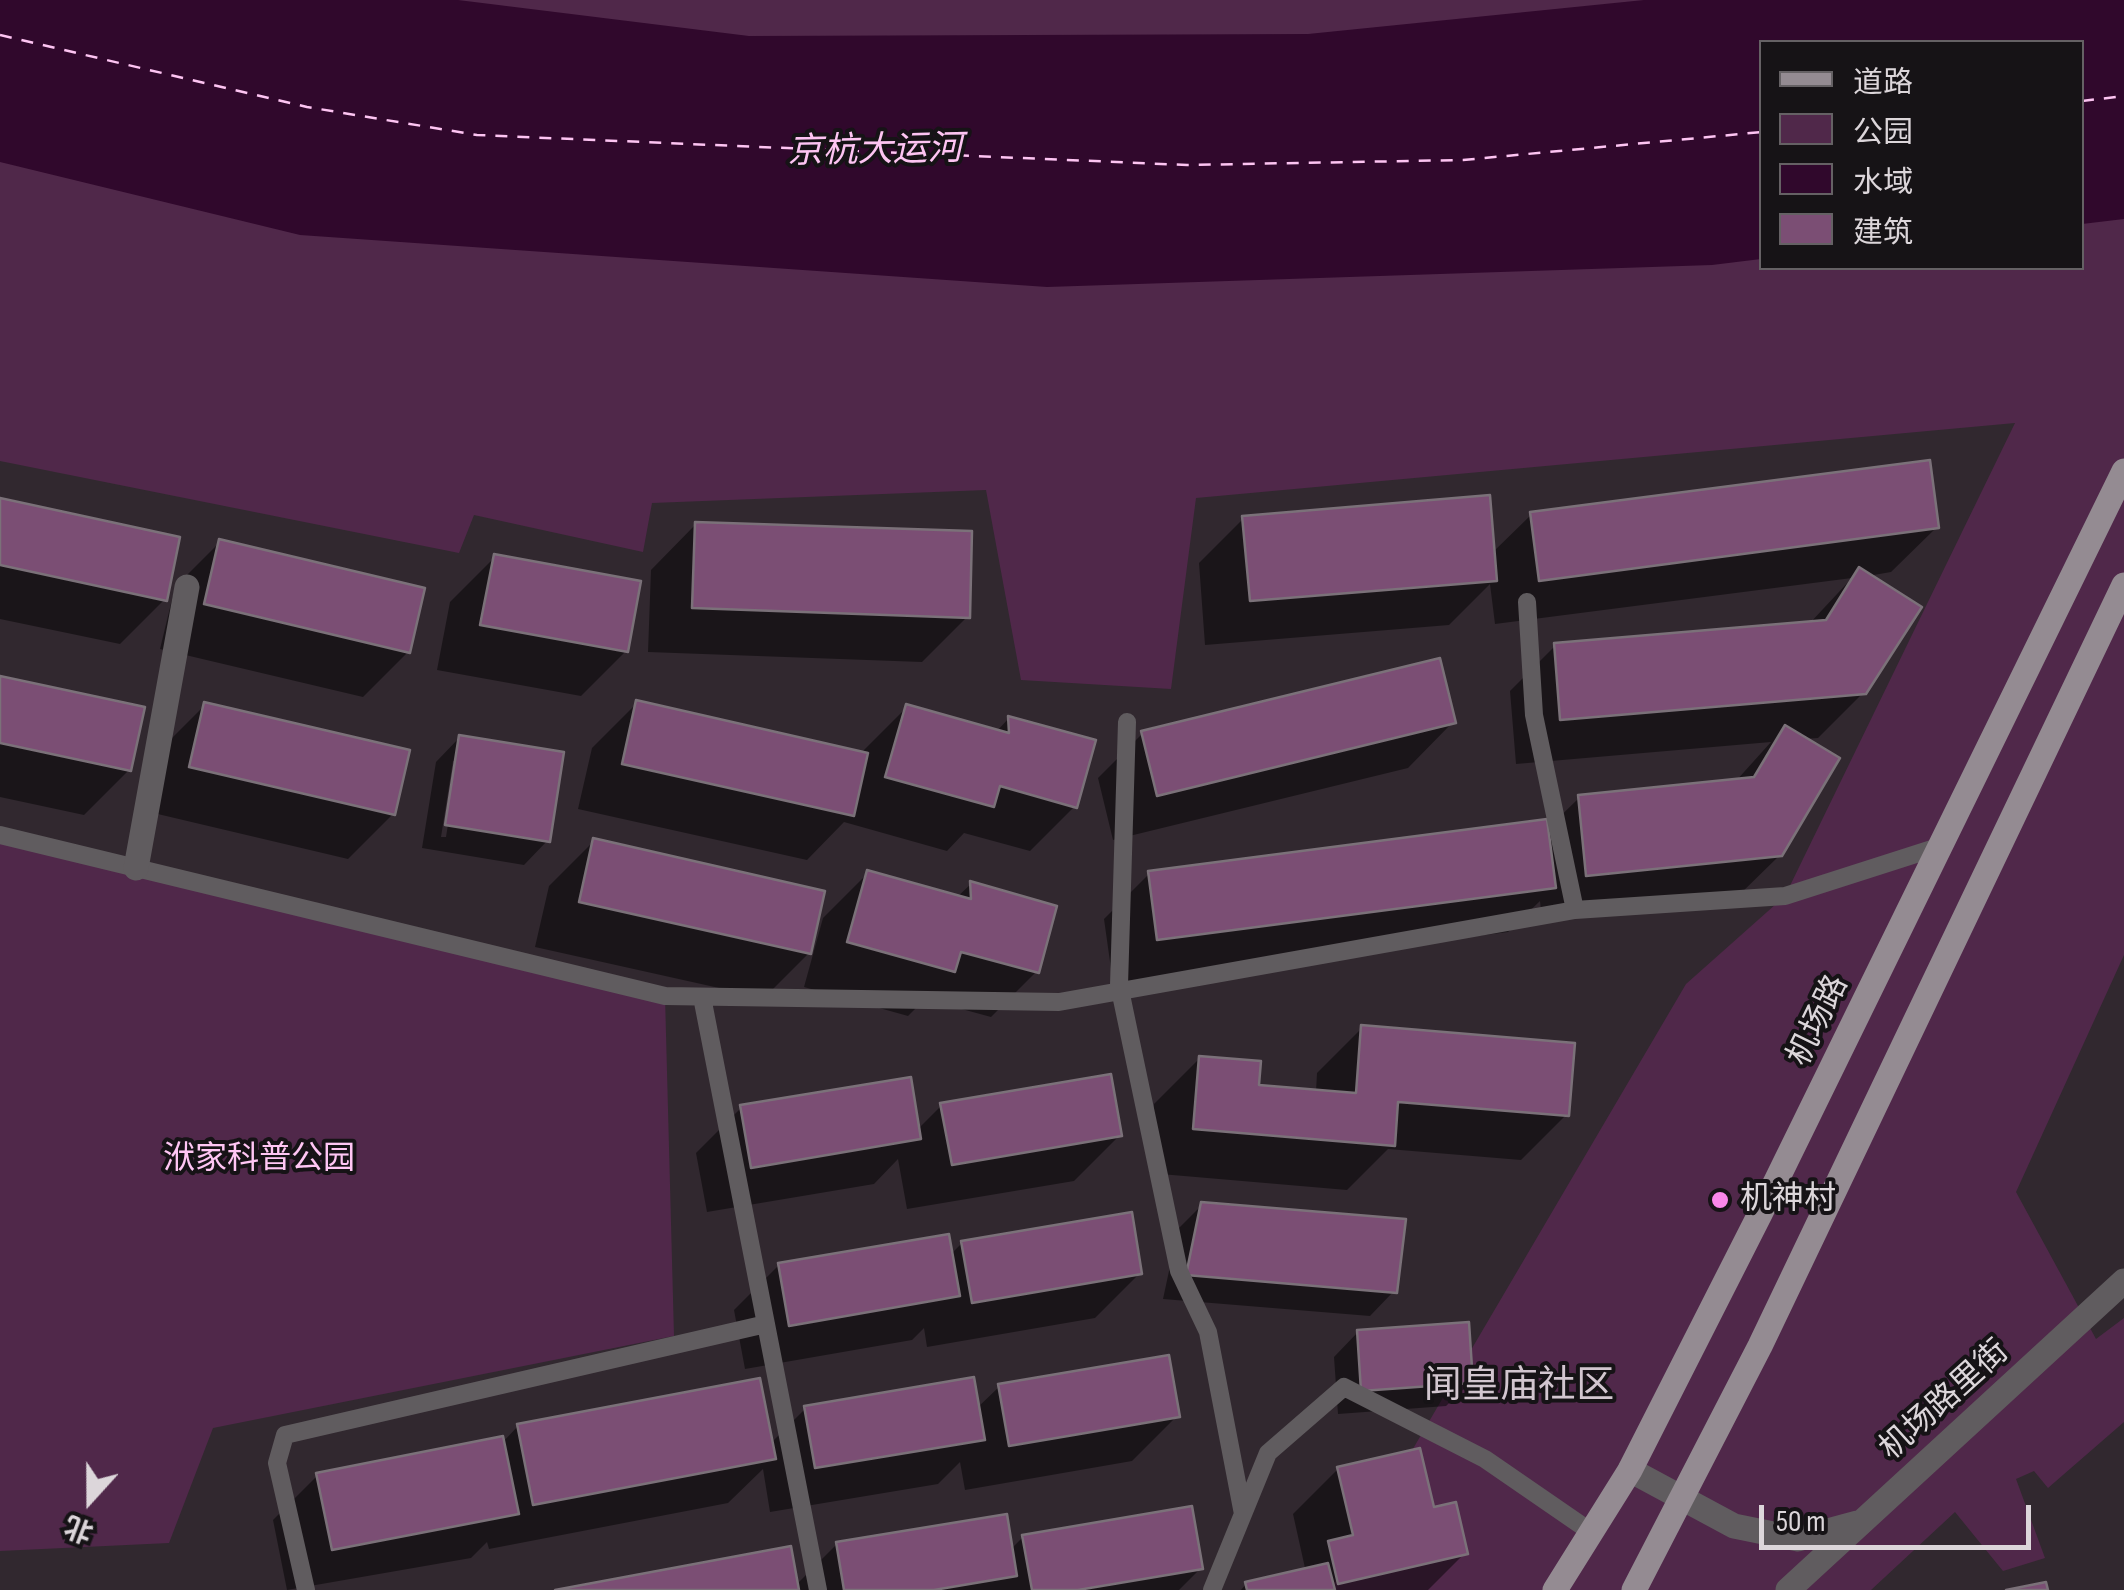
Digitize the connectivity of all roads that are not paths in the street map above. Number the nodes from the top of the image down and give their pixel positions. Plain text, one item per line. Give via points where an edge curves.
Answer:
1 (2124, 472) edge
2 (2124, 585) edge
3 (186, 586) dead end
4 (1526, 602) dead end
5 (1127, 722) dead end
6 (0, 835) edge
7 (1941, 846) junction
8 (136, 868) junction
9 (1575, 910) junction
10 (1120, 992) junction
11 (702, 998) junction
12 (2124, 1282) edge
13 (766, 1324) junction
14 (1630, 1470) junction
15 (1682, 1499) junction
16 (1243, 1514) junction
17 (1862, 1522) junction
18 (1591, 1532) junction
19 (306, 1590) edge
20 (818, 1590) edge
21 (1212, 1590) edge
22 (1556, 1590) edge
23 (1634, 1590) edge
24 (1788, 1590) edge

1 - 7 main road, 机场路
2 - 15 main road
3 - 8 street
4 - 9 lane via 1534,715
5 - 10 lane
6 - 8 lane
7 - 9 lane via 1785,896
7 - 14 main road, 机场路
8 - 11 lane via 666,996
9 - 10 lane
10 - 11 lane via 1059,1002
10 - 16 lane via 1179,1270 1208,1332
11 - 13 lane
12 - 17 street, 机场路里街
13 - 19 lane via 285,1435 276,1463
13 - 20 lane
14 - 15 street, 机场路里街
14 - 18 main road, 机场路
15 - 17 street, 机场路里街 via 1734,1526 1798,1540
15 - 23 main road
16 - 18 lane via 1268,1453 1344,1387 1484,1459
16 - 21 lane
17 - 24 street
18 - 22 main road, 机场路

